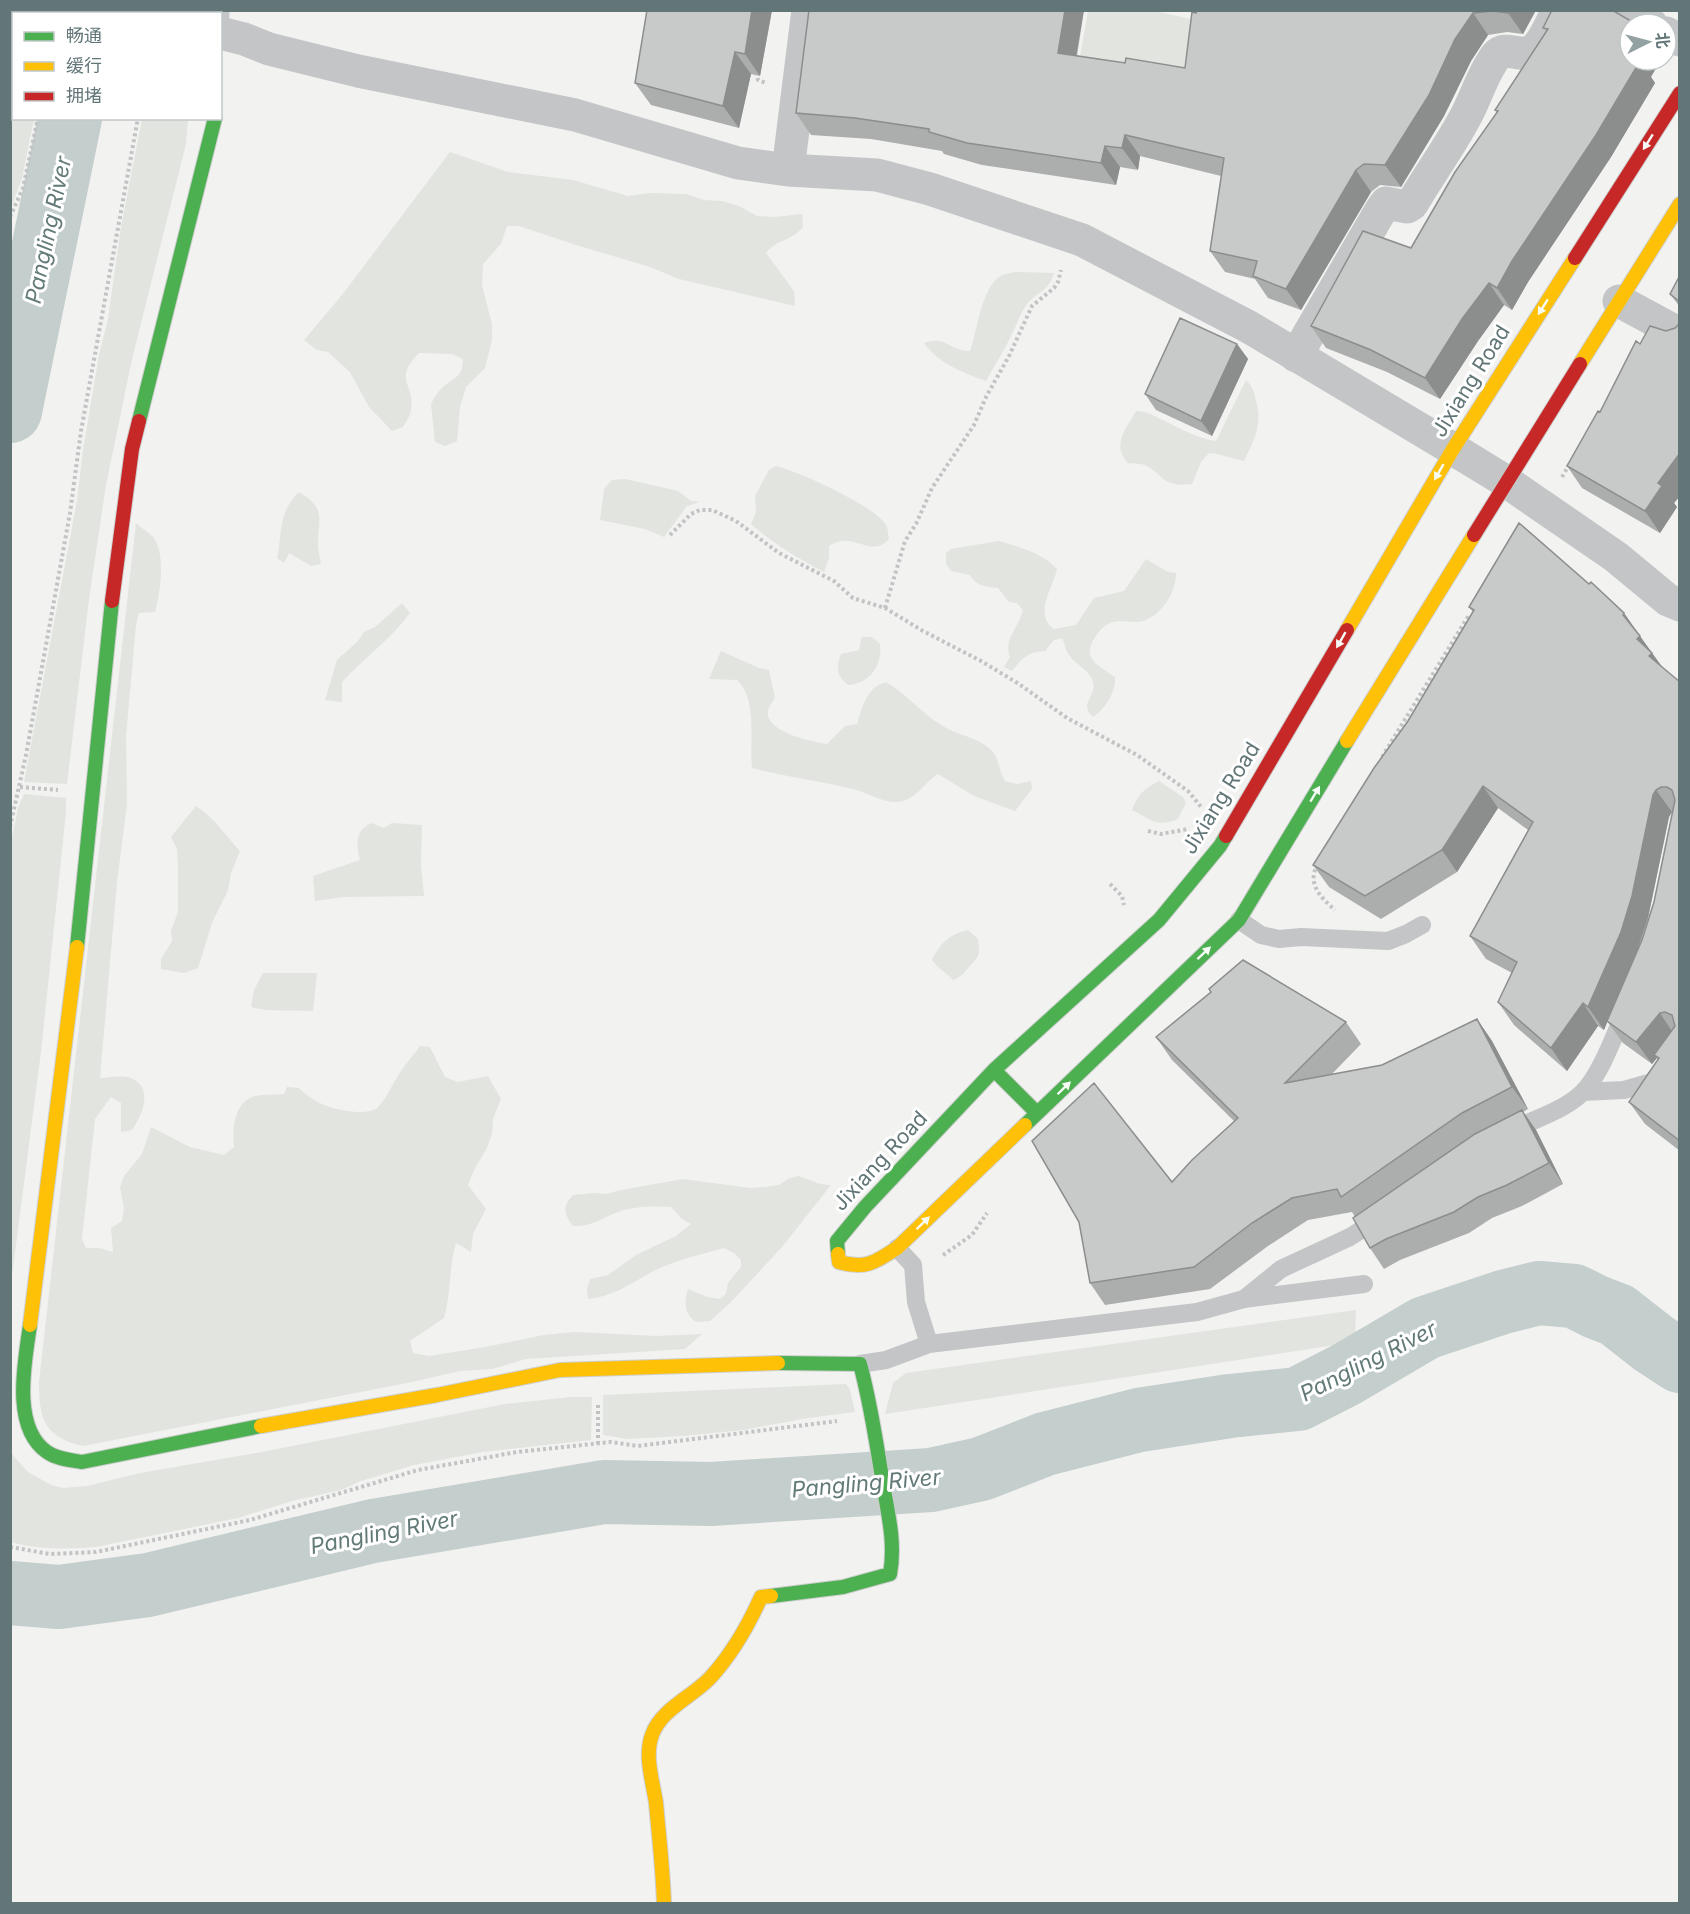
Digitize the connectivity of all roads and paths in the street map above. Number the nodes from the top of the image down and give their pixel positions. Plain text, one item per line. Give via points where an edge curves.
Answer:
1 (808, 10) edge
2 (1558, 10) edge
3 (222, 34) edge
4 (12, 64) edge
5 (754, 65) dead end
6 (10, 71) edge
7 (1680, 93) edge
8 (793, 118) junction
9 (38, 120) edge
10 (138, 120) edge
11 (213, 120) edge
12 (788, 170) junction
13 (1680, 204) edge
14 (10, 217) edge
15 (1082, 240) junction
16 (1619, 301) junction
17 (1680, 334) edge
18 (1296, 356) junction
19 (1453, 449) junction
20 (1572, 461) edge
21 (1507, 482) junction
22 (1541, 506) junction
23 (670, 535) dead end
24 (1680, 605) edge
25 (885, 608) junction
26 (1472, 610) edge
27 (1378, 764) edge
28 (20, 787) junction
29 (66, 790) dead end
30 (1205, 816) junction
31 (10, 827) edge
32 (1148, 831) dead end
33 (1220, 846) junction
34 (1320, 860) edge
35 (1239, 920) junction
36 (1422, 926) dead end
37 (1360, 941) junction
38 (1634, 992) edge
39 (1680, 1046) edge
40 (994, 1070) junction
41 (1583, 1092) junction
42 (1037, 1113) junction
43 (1493, 1141) edge
44 (1399, 1206) edge
45 (988, 1212) dead end
46 (897, 1248) junction
47 (913, 1265) junction
48 (1364, 1284) dead end
49 (1244, 1299) junction
50 (929, 1344) junction
51 (860, 1364) junction
52 (598, 1395) dead end
53 (845, 1421) dead end
54 (598, 1444) junction
55 (10, 1547) edge
56 (664, 1904) edge

1 - 8 street
2 - 18 street via 1532,51 1498,53 1468,113 1412,204 1407,207 1386,203
3 - 12 street via 358,71 575,115 738,163
4 - 6 street
5 - 8 path via 758,80 771,87 771,111
7 -> 19 main road, Jixiang Road
8 - 12 street
9 - 14 path via 23,188
10 - 28 path
11 - 51 main road via 146,384 128,471 85,882 24,1372 25,1424 33,1438 56,1458 82,1462 560,1370
12 - 15 street via 877,174
13 - 16 main road, Jixiang Road
15 - 18 street via 1249,327
15 - 25 path via 1069,249 1054,288 1032,306 974,425 932,488 905,541
16 - 17 street
16 - 21 main road, Jixiang Road
18 - 19 street
19 - 21 street
19 -> 33 main road, Jixiang Road
20 - 22 path
21 - 22 street
35 -> 21 main road, Jixiang Road
22 - 24 street
23 - 25 path via 691,514 712,510 736,521 779,554 834,582 853,598
25 - 30 path via 1019,684 1066,718 1137,755 1188,791
26 - 27 path
28 - 29 path
28 - 31 path
30 - 32 path via 1193,828 1161,834
30 - 33 path
33 - 40 main road, Jixiang Road via 1159,920
34 - 37 path via 1314,885 1321,898 1360,931
35 - 37 lane via 1260,935 1279,939
42 -> 35 main road, Jixiang Road
36 - 37 lane via 1388,941
38 - 41 lane via 1604,1058
39 - 41 lane via 1652,1082 1624,1090
40 - 42 main road
40 - 46 main road, Jixiang Road via 837,1242 839,1262 849,1266 867,1267
41 - 43 lane
46 -> 42 main road, Jixiang Road
44 - 49 lane via 1350,1237 1281,1269
45 - 47 path via 972,1234 954,1249 932,1262
46 - 47 lane
47 - 50 lane via 916,1302
48 - 49 lane
49 - 50 lane via 1197,1312
50 - 51 lane via 886,1360
51 - 56 main road via 891,1534 890,1574 864,1584 818,1592 761,1596 750,1623 728,1657 698,1690 665,1713 652,1735 650,1755
52 - 54 path
53 - 54 path via 638,1446
54 - 55 path via 517,1452 418,1470 249,1520 96,1552 50,1554

